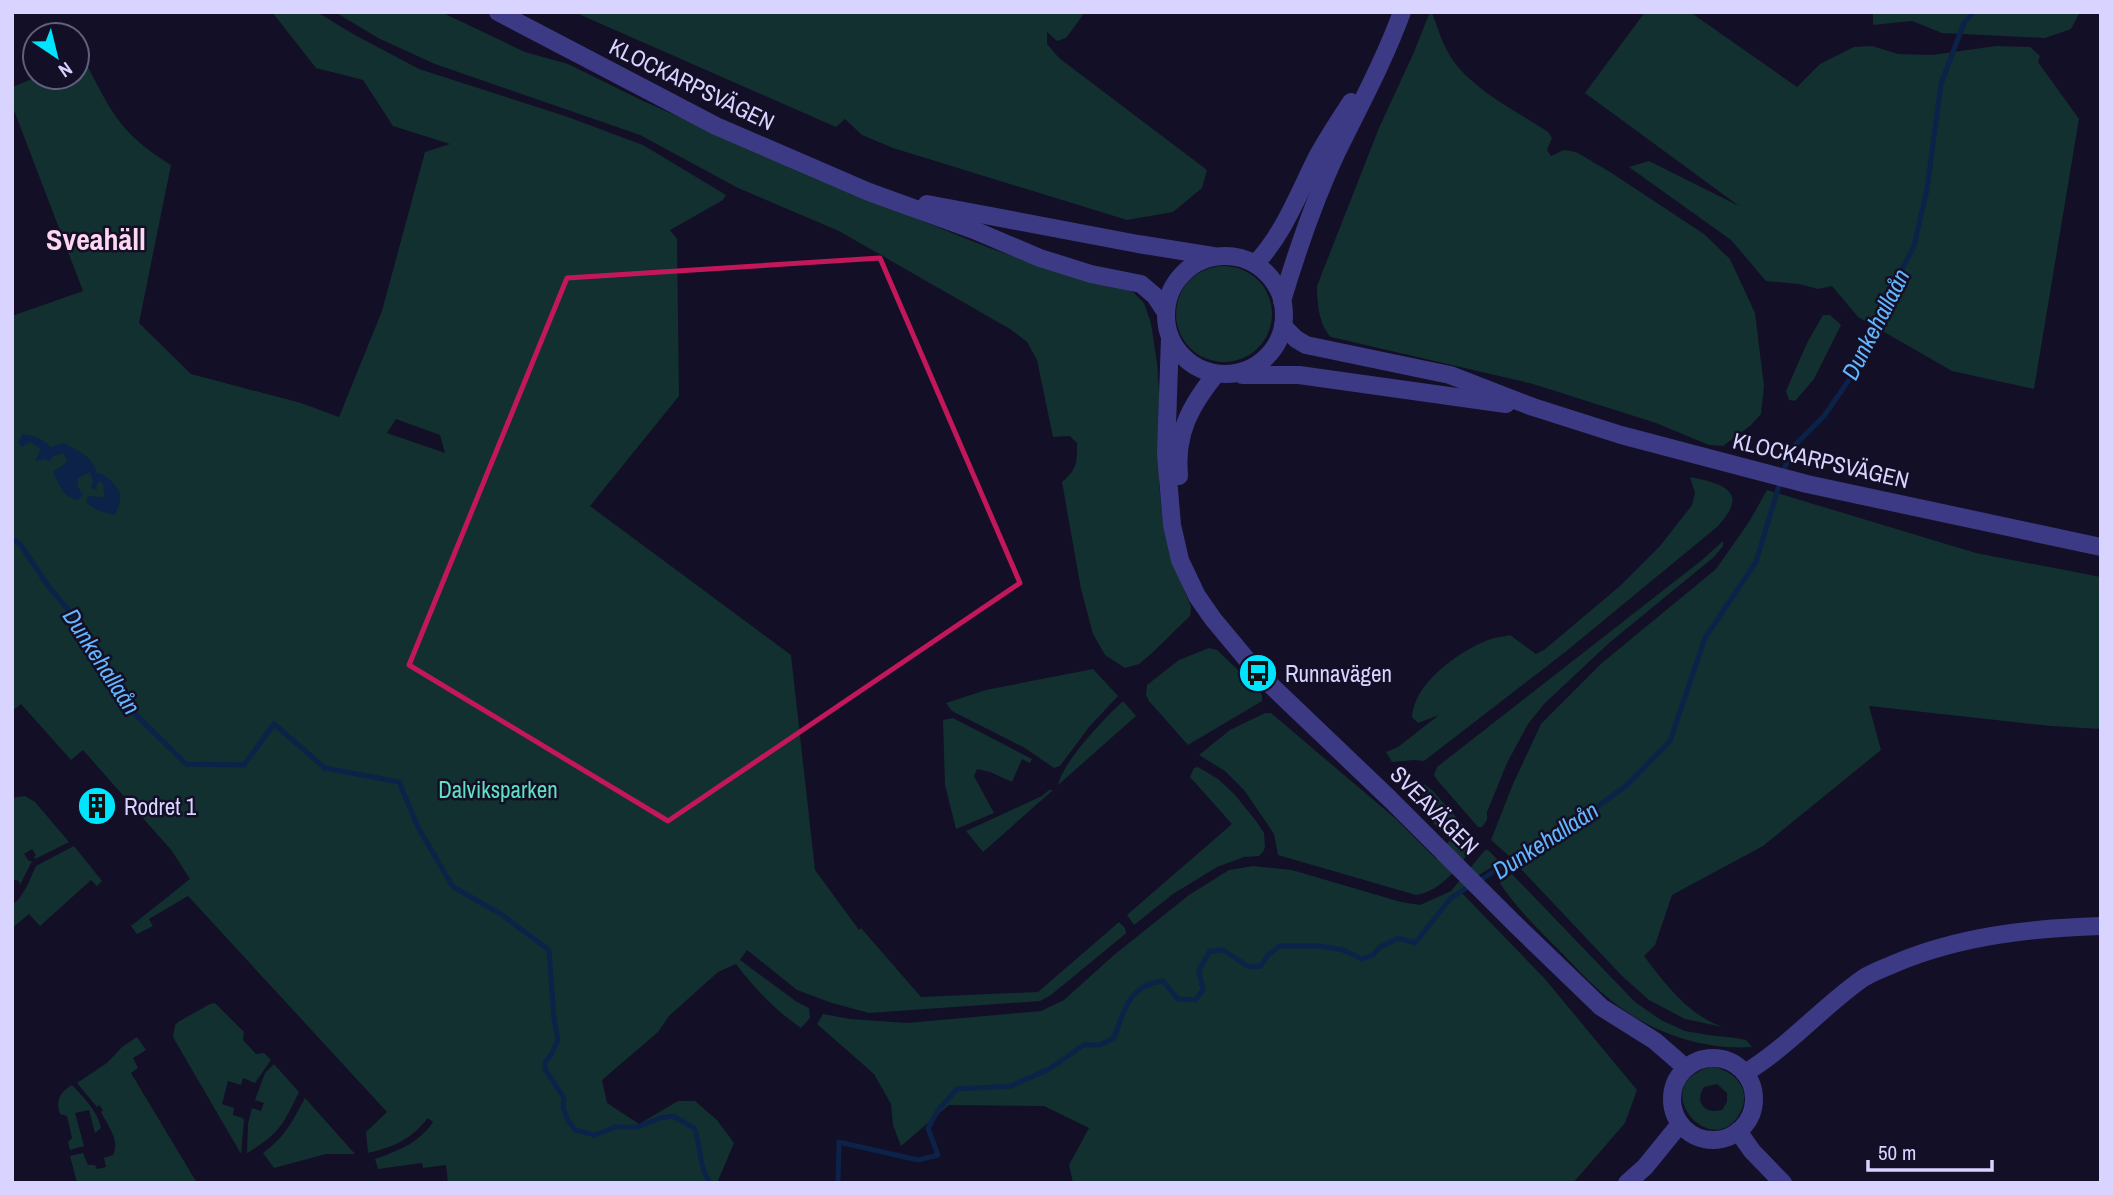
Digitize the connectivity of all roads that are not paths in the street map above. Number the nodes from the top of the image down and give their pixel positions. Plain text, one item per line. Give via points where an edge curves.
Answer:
1 (498, 12) edge
2 (1402, 12) edge
3 (1393, 38) junction
4 (869, 192) junction
5 (1217, 257) junction
6 (1255, 264) junction
7 (1282, 301) junction
8 (1166, 311) junction
9 (1283, 326) junction
10 (1170, 338) junction
11 (1224, 374) junction
12 (1533, 407) junction
13 (2101, 547) edge
14 (1197, 596) junction
15 (2101, 926) edge
16 (1686, 1068) junction
17 (1745, 1073) junction
18 (1680, 1124) junction
19 (1738, 1131) junction
20 (1627, 1183) edge
21 (1783, 1183) edge

1 - 4 street, KLOCKARPSVÄGEN via 716,127
2 - 3 street
3 - 6 street via 1318,156 1266,253
3 - 7 street via 1335,156 1302,236
4 - 5 street
4 - 8 street via 1040,258 1141,284
5 - 6 street via 1237,257
5 - 8 street via 1201,261 1182,275 1169,295
6 - 7 street via 1272,280
7 - 9 street
8 - 10 street
9 - 11 street via 1268,356 1251,368
9 - 12 street via 1306,345 1450,375
10 - 11 street via 1188,362
10 - 14 street via 1166,454 1172,525 1180,560
11 - 12 street via 1298,375
11 - 14 street via 1199,395 1184,423 1177,458 1182,519
12 - 13 street, KLOCKARPSVÄGEN via 1807,484
14 - 16 street, SVEAVÄGEN via 1258,673 1601,1007 1655,1041
15 - 17 street via 1994,935 1925,951 1864,977
16 - 17 street via 1718,1058
16 - 18 street via 1672,1097
17 - 19 street via 1754,1102 1752,1113
18 - 19 street via 1700,1138 1712,1140
18 - 20 street
19 - 21 street

